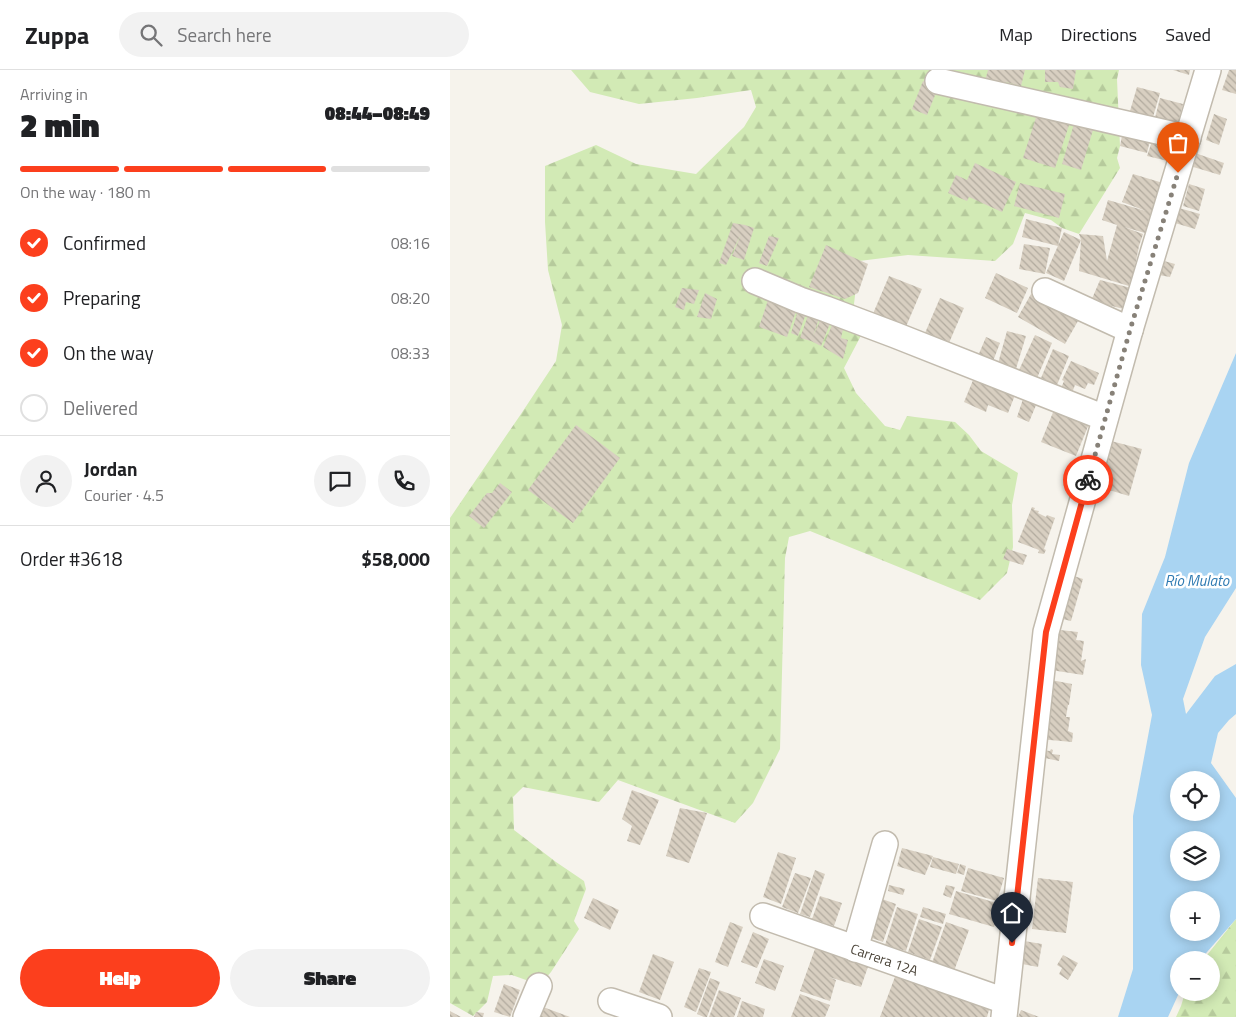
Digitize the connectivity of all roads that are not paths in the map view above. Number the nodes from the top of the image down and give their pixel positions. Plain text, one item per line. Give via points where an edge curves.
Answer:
1 (1208, 70) edge
2 (938, 81) dead end
3 (1188, 138) junction
4 (755, 281) dead end
5 (1045, 292) dead end
6 (1130, 330) junction
7 (1105, 418) junction
8 (885, 844) dead end
9 (763, 916) dead end
10 (855, 949) junction
11 (539, 986) dead end
12 (611, 1001) dead end
13 (1005, 1009) edge
14 (526, 1017) edge
15 (659, 1017) edge

1 - 3 street
2 - 3 street
3 - 6 street
4 - 7 street
5 - 6 street
6 - 7 street
7 - 13 street via 1046,632
8 - 10 street
9 - 10 street, Carrera 12A
10 - 13 street, Carrera 12A
11 - 14 street
12 - 15 street

